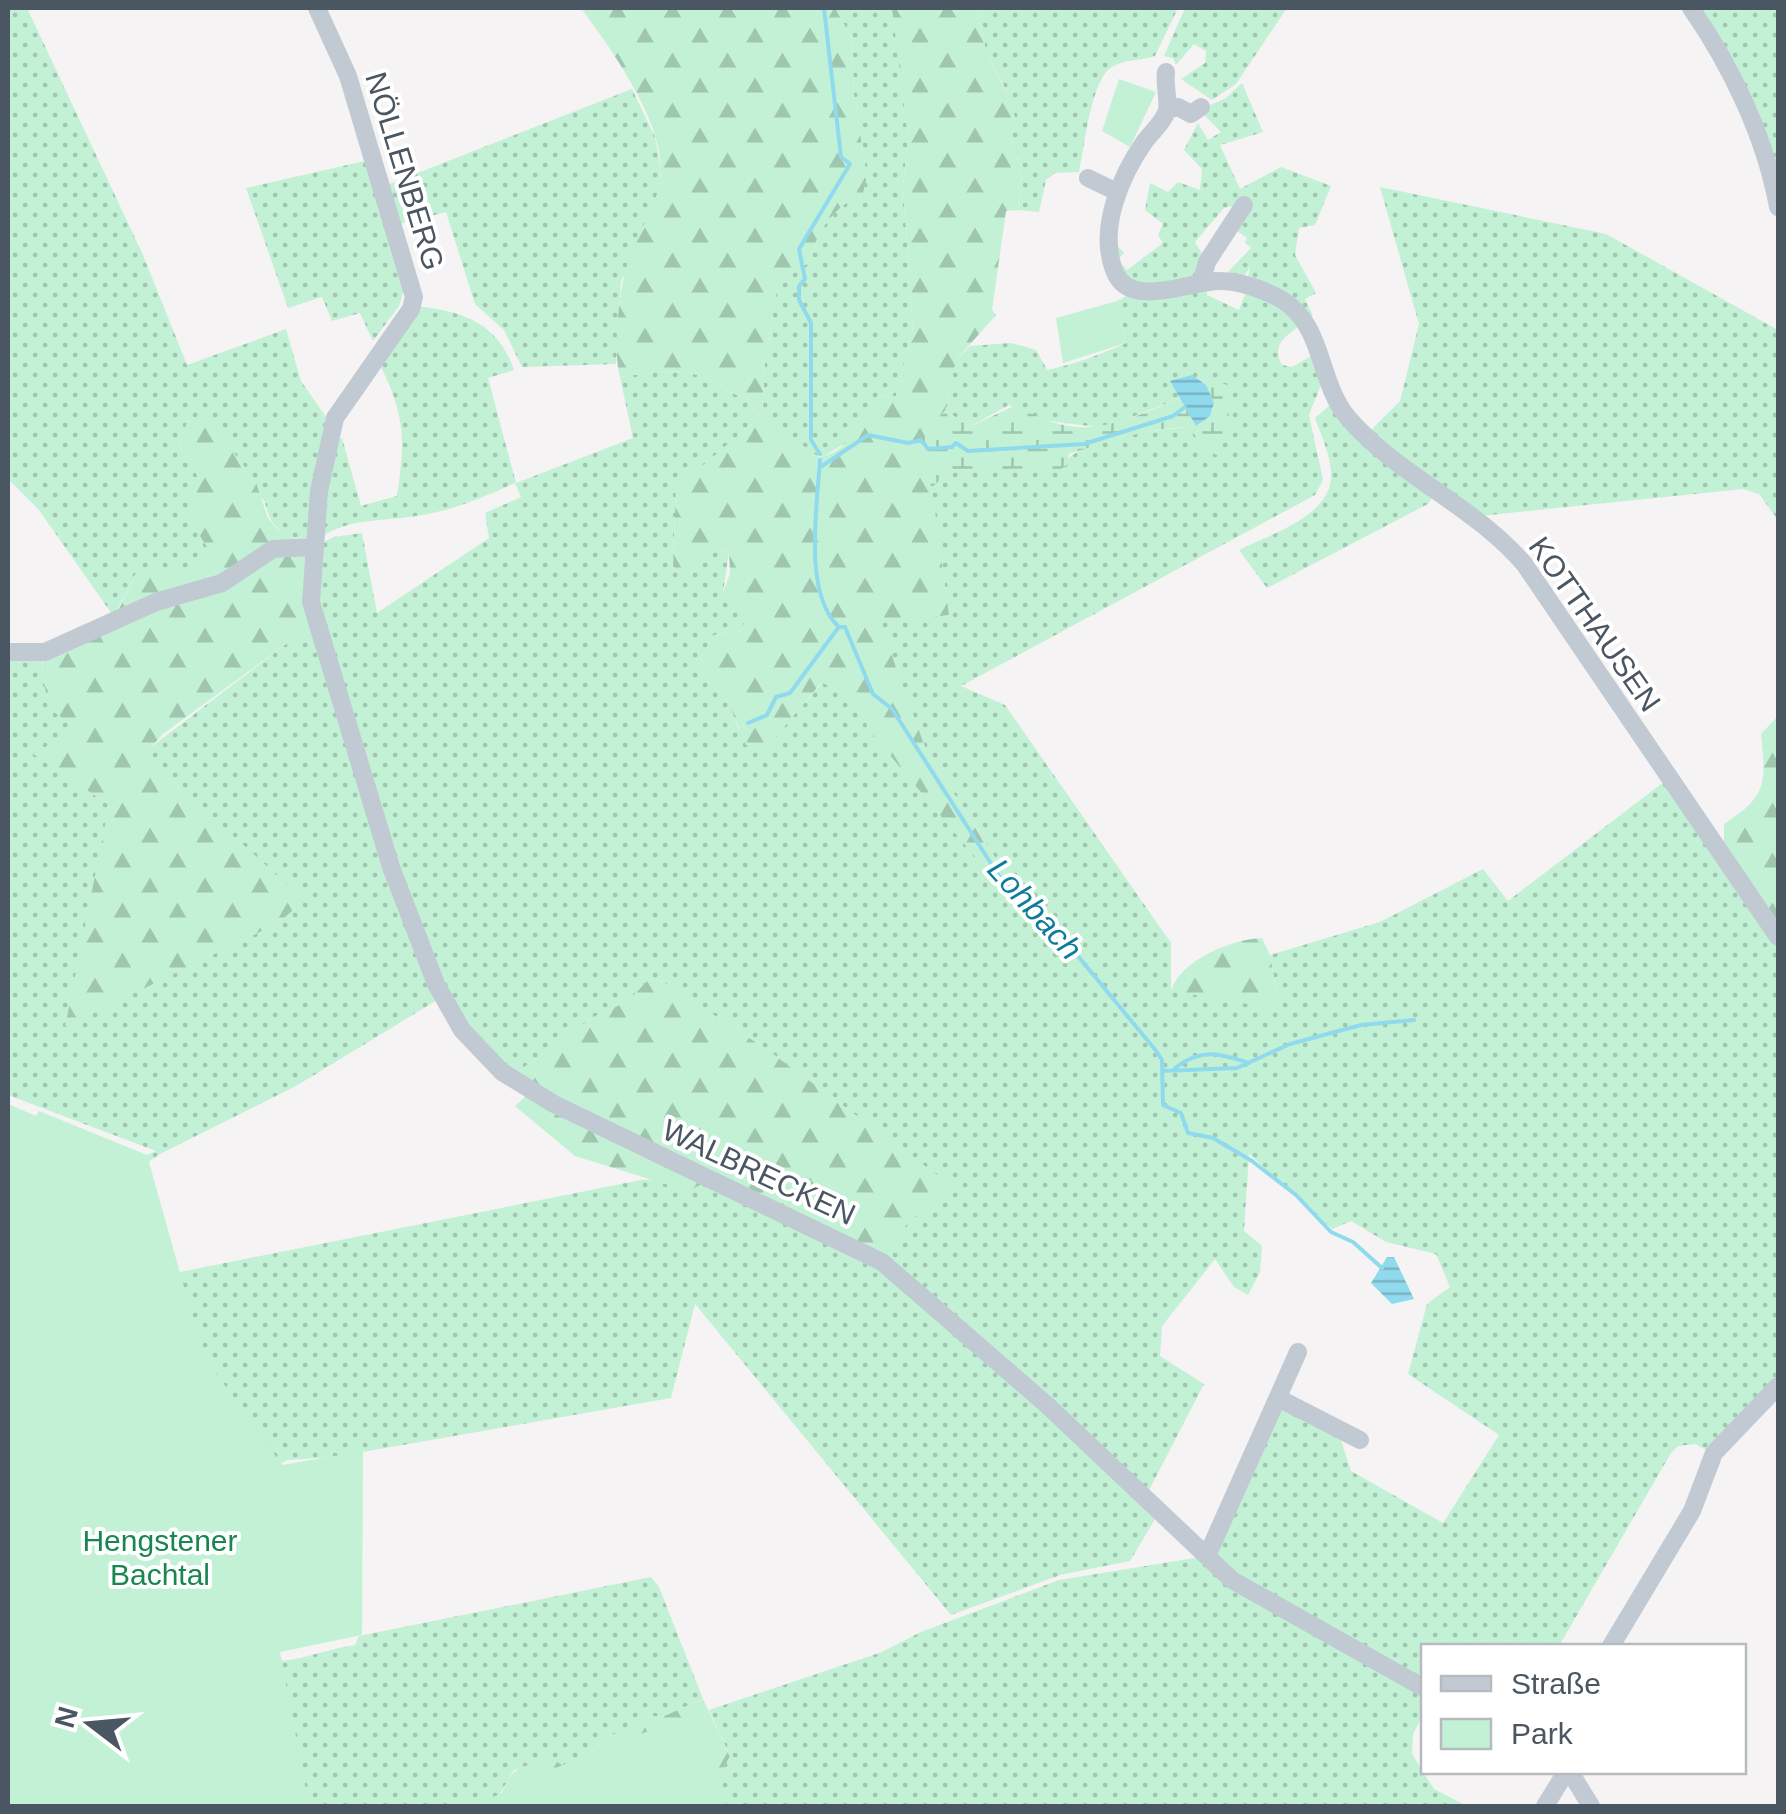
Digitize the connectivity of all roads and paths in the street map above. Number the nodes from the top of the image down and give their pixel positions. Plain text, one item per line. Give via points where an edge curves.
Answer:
1 (317, 8) edge
2 (1690, 8) edge
3 (1166, 72) dead end
4 (1202, 107) dead end
5 (1167, 110) junction
6 (1088, 178) dead end
7 (1118, 192) junction
8 (1244, 205) dead end
9 (1778, 207) edge
10 (1202, 282) junction
11 (312, 547) junction
12 (317, 629) joint
13 (8, 652) edge
14 (1778, 936) edge
15 (1298, 1352) dead end
16 (1778, 1386) edge
17 (1278, 1398) junction
18 (1360, 1440) dead end
19 (1208, 1556) junction
20 (1612, 1644) edge
21 (1421, 1686) edge
22 (1567, 1774) edge
23 (1569, 1774) edge
24 (1545, 1806) edge
25 (1591, 1806) edge

1 - 11 street, NÖLLENBERG via 344,65 414,297 335,418
2 - 9 street via 1716,45 1757,134
3 - 5 street
4 - 5 street via 1191,114
5 - 7 street, KOTTHAUSEN
6 - 7 street
7 - 10 street, KOTTHAUSEN via 1111,254 1122,283 1146,291
8 - 10 street via 1207,262
10 - 14 street, KOTTHAUSEN via 1254,288 1292,308 1316,341 1326,382 1349,418 1512,550
11 - 12 street, NÖLLENBERG
11 - 13 street via 273,550 222,583 156,602 45,652
12 - 19 street, WALBRECKEN via 406,908 436,984 475,1046 554,1104 882,1262
15 - 17 street
16 - 20 street via 1714,1453 1692,1511
17 - 18 street
17 - 19 street
19 - 21 street, WALBRECKEN via 1262,1600
22 - 24 street
23 - 25 street

